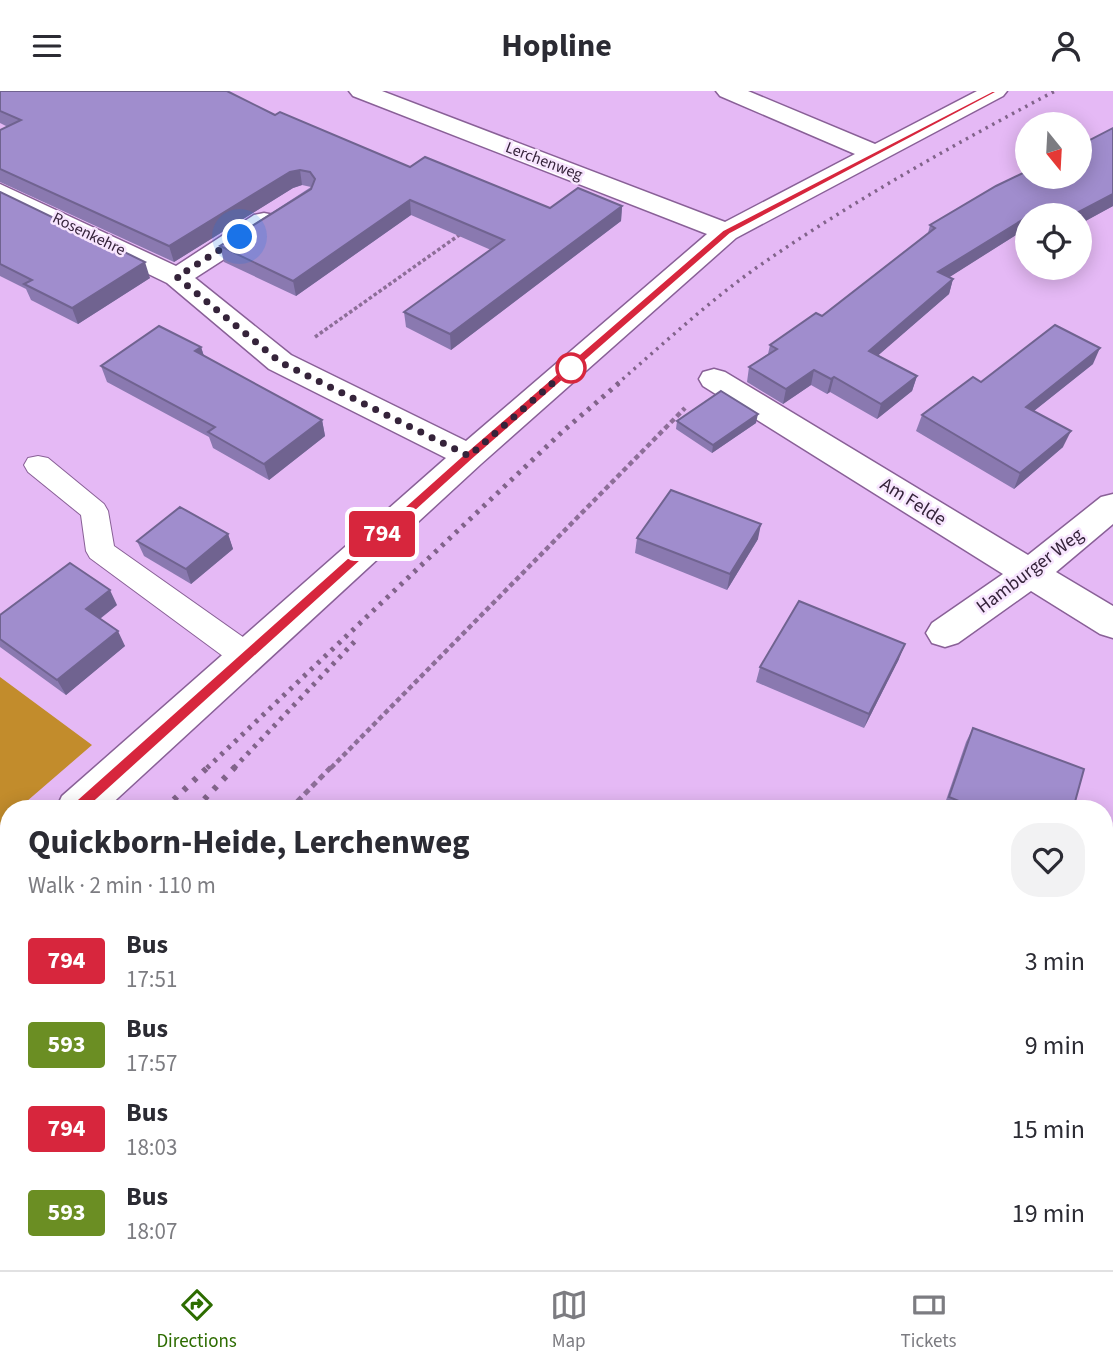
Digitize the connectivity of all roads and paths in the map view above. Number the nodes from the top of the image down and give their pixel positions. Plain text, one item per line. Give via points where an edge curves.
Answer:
1 (361, 91) edge
2 (728, 91) edge
3 (995, 91) edge
4 (874, 153) junction
5 (0, 191) edge
6 (280, 211) edge
7 (467, 230) edge
8 (726, 232) junction
9 (177, 277) junction
10 (280, 362) junction
11 (714, 379) joint
12 (469, 456) junction
13 (38, 465) dead end
14 (1113, 506) edge
15 (1029, 574) junction
16 (1113, 624) edge
17 (945, 633) dead end
18 (246, 656) junction
19 (87, 800) edge
20 (299, 800) edge

1 - 8 street, Lerchenweg
2 - 4 street
3 - 4 street
4 - 8 street
5 - 9 street, Rosenkehre
6 - 9 street
7 - 10 path
8 - 12 street
9 - 10 street, Rosenkehre
10 - 12 street, Rosenkehre
11 - 15 street, Am Felde
11 - 20 path
12 - 18 street
13 - 18 lane via 94,512 100,551 106,557
14 - 15 street, Hamburger Weg
15 - 16 street, Am Felde
15 - 17 street, Hamburger Weg
18 - 19 street

